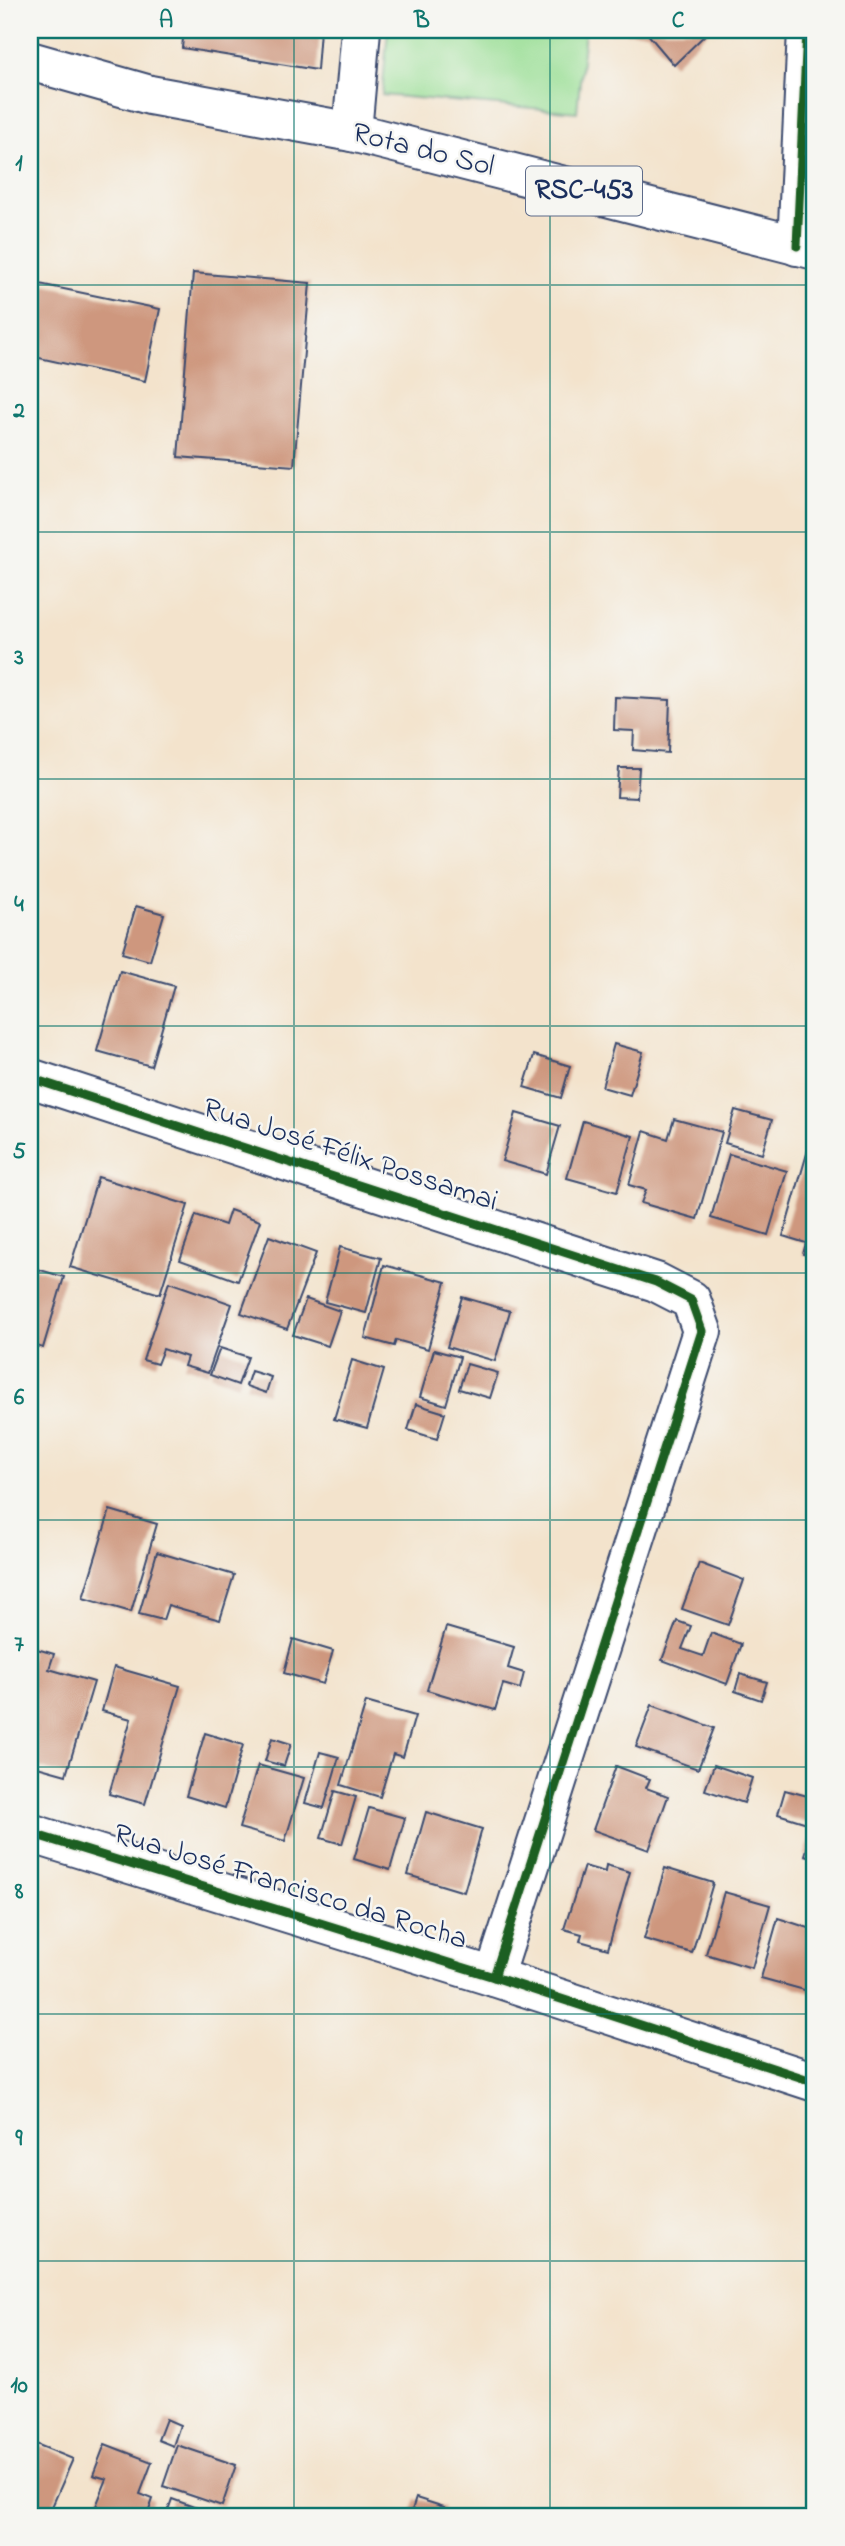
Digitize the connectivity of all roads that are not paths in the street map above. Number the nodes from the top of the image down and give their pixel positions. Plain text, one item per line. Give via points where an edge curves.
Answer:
1 (361, 30) edge
2 (807, 30) edge
3 (30, 61) edge
4 (352, 132) junction
5 (806, 248) edge
6 (30, 1078) edge
7 (30, 1833) edge
8 (494, 1977) junction
9 (815, 2082) edge

1 - 4 main road
2 - 5 main road
3 - 4 main road, Rota do Sol / RSC-453 via 150,94
4 - 5 main road, Rota do Sol / RSC-453
6 - 8 main road, Rua José Félix Possamai via 656,1282 691,1300 702,1331
7 - 8 main road, Rua José Francisco da Rocha
8 - 9 main road, Rua José Francisco da Rocha

